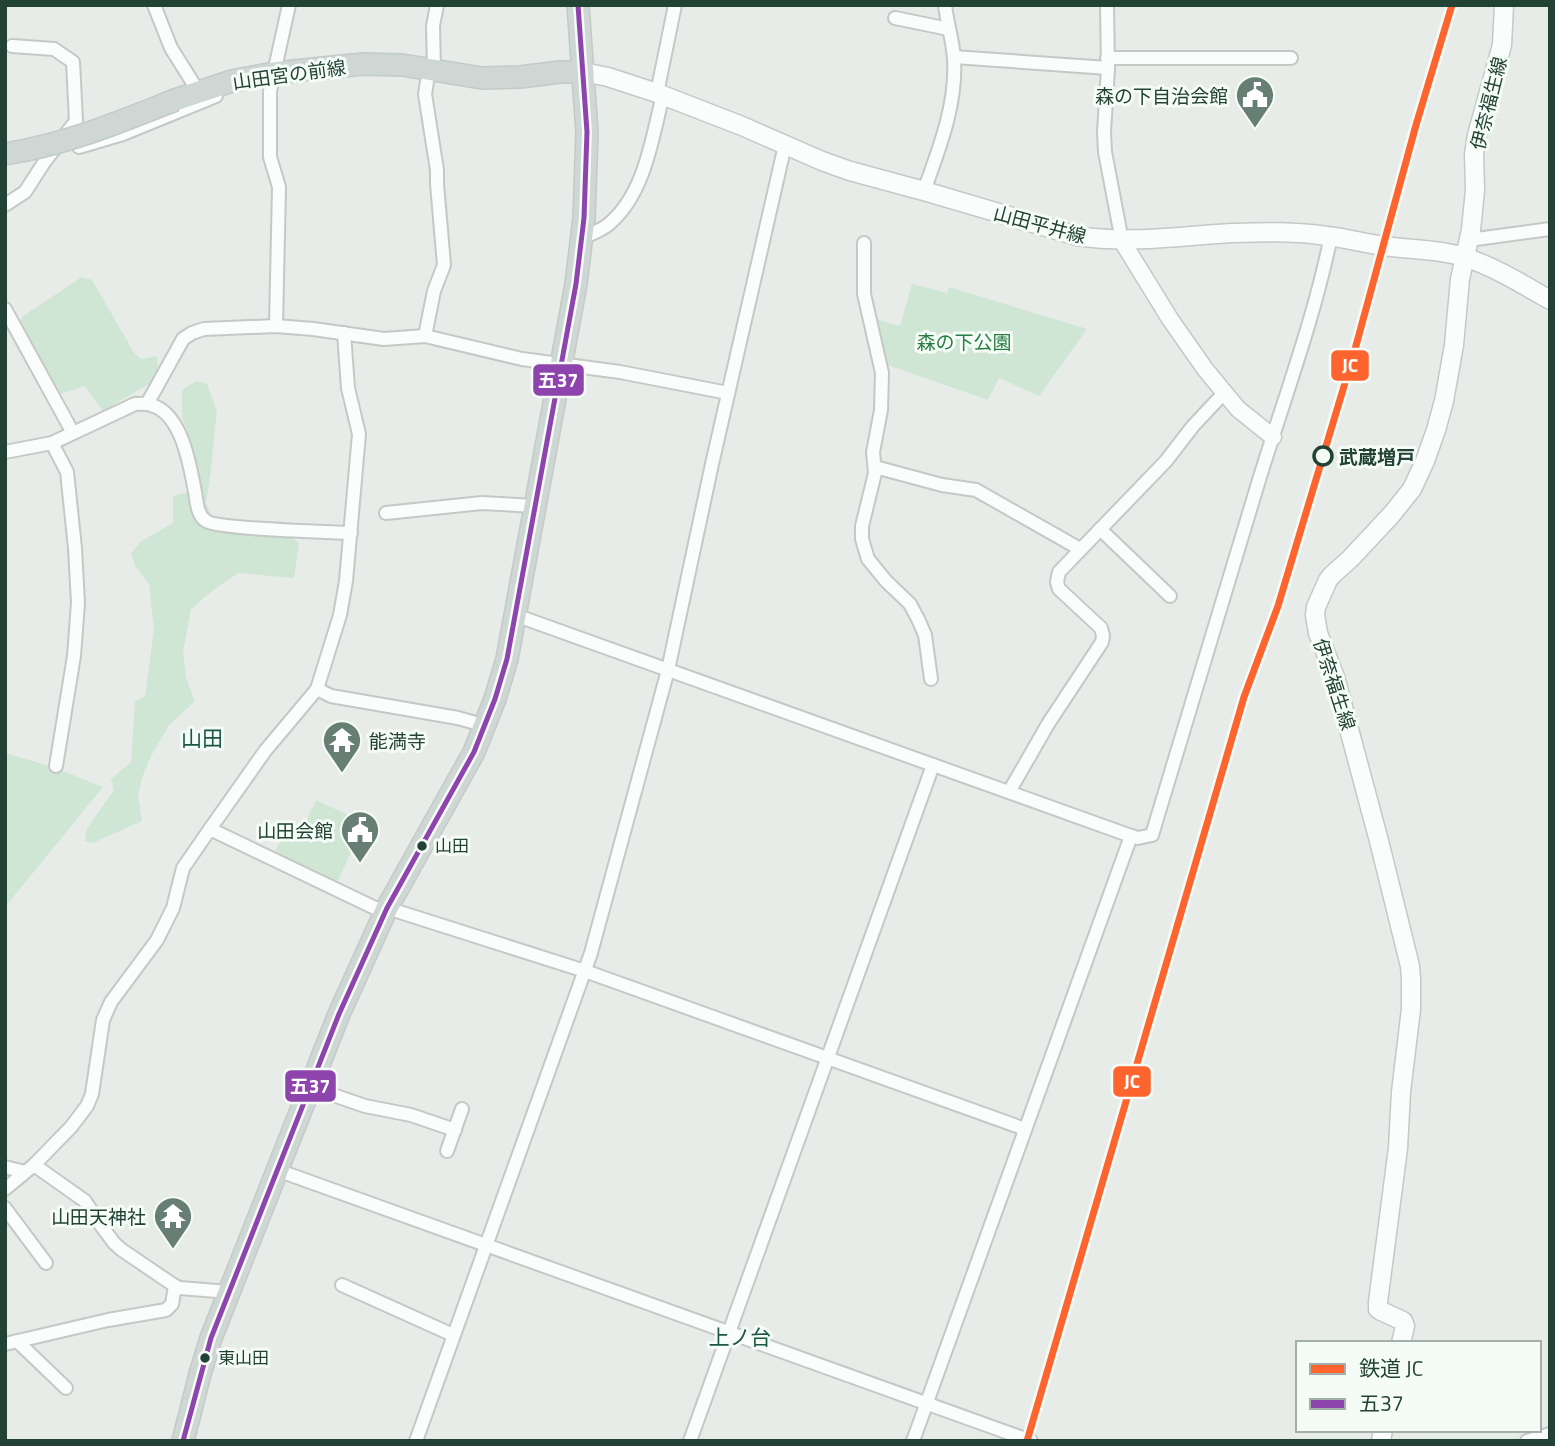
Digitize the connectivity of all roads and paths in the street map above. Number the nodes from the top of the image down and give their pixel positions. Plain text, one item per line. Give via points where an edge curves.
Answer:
1 (154, 5) edge
2 (289, 5) edge
3 (437, 5) edge
4 (578, 5) edge
5 (675, 5) edge
6 (945, 5) edge
7 (1107, 5) edge
8 (1504, 5) edge
9 (895, 18) dead end
10 (948, 29) junction
11 (12, 46) dead end
12 (954, 57) junction
13 (1292, 58) dead end
14 (1107, 63) junction
15 (432, 70) junction
16 (583, 72) junction
17 (274, 73) junction
18 (232, 81) junction
19 (198, 91) junction
20 (660, 94) junction
21 (785, 145) junction
22 (5, 154) edge
23 (51, 155) junction
24 (924, 191) junction
25 (5, 205) edge
26 (1550, 229) edge
27 (1331, 236) junction
28 (581, 239) junction
29 (1122, 241) junction
30 (864, 243) dead end
31 (1467, 249) junction
32 (1550, 300) edge
33 (5, 309) edge
34 (276, 326) junction
35 (344, 333) junction
36 (425, 336) junction
37 (562, 364) junction
38 (728, 393) junction
39 (1224, 393) junction
40 (147, 404) junction
41 (73, 433) junction
42 (1273, 437) junction
43 (52, 443) junction
44 (5, 452) edge
45 (875, 467) junction
46 (536, 506) junction
47 (386, 513) dead end
48 (1100, 528) junction
49 (351, 533) junction
50 (1080, 549) junction
51 (1170, 596) dead end
52 (516, 615) junction
53 (668, 670) junction
54 (931, 679) dead end
55 (317, 689) junction
56 (486, 726) junction
57 (933, 765) junction
58 (55, 766) dead end
59 (1009, 792) junction
60 (210, 829) junction
61 (1130, 836) junction
62 (387, 908) junction
63 (585, 971) junction
64 (827, 1058) junction
65 (310, 1087) junction
66 (462, 1110) dead end
67 (1025, 1129) junction
68 (455, 1130) junction
69 (447, 1151) dead end
70 (5, 1167) edge
71 (29, 1168) junction
72 (277, 1170) junction
73 (5, 1189) edge
74 (5, 1208) edge
75 (486, 1245) junction
76 (46, 1263) dead end
77 (342, 1285) dead end
78 (176, 1286) junction
79 (229, 1292) junction
80 (729, 1332) junction
81 (453, 1335) junction
82 (1401, 1341) edge
83 (11, 1342) edge
84 (66, 1388) dead end
85 (927, 1403) junction
86 (1550, 1434) edge
87 (183, 1441) edge
88 (416, 1441) edge
89 (690, 1441) edge
90 (913, 1441) edge
91 (1031, 1441) edge
92 (1527, 1441) edge

1 - 19 street via 171,48
2 - 17 street
3 - 15 street
4 - 16 main road
5 - 20 street
6 - 10 street
7 - 14 street
8 - 31 main road, 伊奈福生線 via 1502,45 1474,154 1475,190
9 - 10 street
10 - 12 street
11 - 23 street via 54,49 73,62 76,121
12 - 14 street
12 - 24 street via 947,120
13 - 14 street
14 - 29 street via 1105,152
15 - 16 main road, 山田宮の前線 via 482,78
15 - 17 main road, 山田宮の前線 via 376,63
15 - 36 street via 425,94 437,170 444,265
16 - 20 main road, 山田平井線
16 - 28 main road via 587,162
17 - 18 main road, 山田宮の前線
17 - 34 street via 270,91 271,157 279,187
18 - 19 main road, 山田宮の前線
18 - 23 street via 229,90 195,105
19 - 22 main road, 山田宮の前線, bridge via 78,138
20 - 21 main road, 山田平井線
20 - 28 street via 638,186 609,224
21 - 24 main road, 山田平井線 via 850,171
21 - 38 street
23 - 25 street via 25,192
24 - 29 main road, 山田平井線 via 1077,236
26 - 31 street
27 - 29 main road, 山田平井線 via 1231,233
27 - 31 main road, 山田平井線 via 1380,246
27 - 42 street
28 - 37 main road
29 - 39 street via 1170,319
30 - 45 street via 864,294 882,373
31 - 32 main road, 山田平井線
31 - 82 main road, 伊奈福生線 via 1444,401 1425,461 1412,489 1392,514 1328,580 1315,615 1410,966 1398,1158 1378,1302 1378,1309 1403,1321
33 - 41 street
34 - 35 street
34 - 40 street via 192,333 183,339
35 - 36 street via 384,339
35 - 49 street via 348,388 359,434
36 - 37 street
37 - 38 street
37 - 46 main road
38 - 53 street
39 - 42 street
39 - 48 street
40 - 41 street via 135,404
40 - 49 street via 164,412 175,425 187,454 200,514 208,523
41 - 43 street
42 - 61 street via 1152,835
43 - 44 street
43 - 58 street via 67,471 78,603
45 - 50 street via 976,490
45 - 54 street via 862,539 868,559 918,619
46 - 47 street via 482,503
46 - 52 main road
48 - 50 street
48 - 51 street
49 - 55 street via 341,615
50 - 59 street via 1059,572 1059,589 1101,628 1102,642
52 - 53 street
52 - 56 main road
53 - 57 street
53 - 63 street
55 - 56 street via 331,696
55 - 60 street via 265,751
56 - 62 main road
57 - 59 street
57 - 64 street
59 - 61 street
60 - 62 street via 375,908
60 - 71 street via 183,868 173,908 157,940 103,1020 87,1106
61 - 67 street
62 - 63 street
62 - 65 main road
63 - 64 street
63 - 75 street
64 - 67 street
64 - 80 street
65 - 68 street
65 - 72 main road
66 - 68 street
67 - 85 street
68 - 69 street
70 - 71 street
71 - 73 street
71 - 78 street via 85,1200 122,1251
72 - 75 street
72 - 79 main road
74 - 76 street
75 - 80 street
75 - 81 street
77 - 81 street
78 - 79 street
78 - 83 street via 166,1310
79 - 87 main road via 211,1338
80 - 85 street
80 - 89 street
81 - 88 street
83 - 84 street
85 - 90 street
85 - 91 street
86 - 92 street

